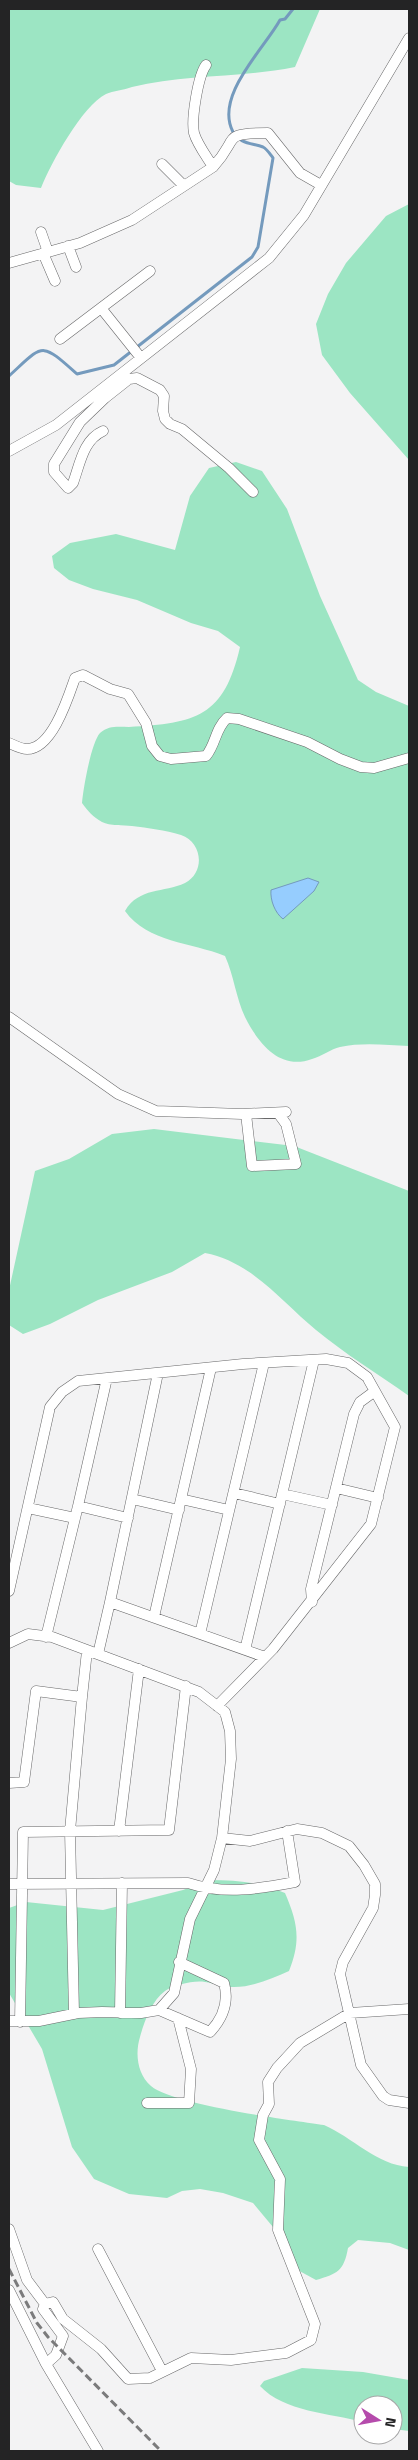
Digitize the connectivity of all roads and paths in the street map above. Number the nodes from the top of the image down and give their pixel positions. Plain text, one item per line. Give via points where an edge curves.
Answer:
1 (409, 38) edge
2 (206, 65) dead end
3 (162, 164) dead end
4 (213, 167) junction
5 (183, 185) junction
6 (321, 185) junction
7 (42, 232) dead end
8 (68, 246) junction
9 (46, 253) junction
10 (9, 263) edge
11 (76, 267) dead end
12 (150, 271) dead end
13 (55, 281) dead end
14 (101, 308) junction
15 (60, 339) dead end
16 (140, 356) junction
17 (103, 394) junction
18 (104, 431) dead end
19 (9, 451) edge
20 (252, 492) dead end
21 (9, 743) edge
22 (409, 758) edge
23 (9, 1018) edge
24 (246, 1114) junction
25 (314, 1360) junction
26 (264, 1363) junction
27 (211, 1368) junction
28 (158, 1373) junction
29 (107, 1378) junction
30 (375, 1391) junction
31 (336, 1488) junction
32 (234, 1494) junction
33 (378, 1498) junction
34 (132, 1499) junction
35 (181, 1499) junction
36 (281, 1499) junction
37 (332, 1505) junction
38 (78, 1506) junction
39 (28, 1508) junction
40 (179, 1510) junction
41 (230, 1510) junction
42 (75, 1518) junction
43 (128, 1518) junction
44 (9, 1590) edge
45 (110, 1602) junction
46 (312, 1602) junction
47 (154, 1617) junction
48 (200, 1634) junction
49 (46, 1636) junction
50 (9, 1642) edge
51 (245, 1650) junction
52 (92, 1653) junction
53 (266, 1657) junction
54 (139, 1669) junction
55 (186, 1686) junction
56 (82, 1697) junction
57 (217, 1706) junction
58 (9, 1783) edge
59 (119, 1831) junction
60 (70, 1832) junction
61 (287, 1832) junction
62 (222, 1838) junction
63 (70, 1883) junction
64 (122, 1883) junction
65 (9, 1884) edge
66 (22, 1884) junction
67 (205, 1888) junction
68 (179, 1962) junction
69 (409, 2009) edge
70 (159, 2010) junction
71 (120, 2013) junction
72 (350, 2013) junction
73 (74, 2014) junction
74 (178, 2018) junction
75 (9, 2021) edge
76 (20, 2022) junction
77 (147, 2103) dead end
78 (409, 2103) edge
79 (9, 2229) edge
80 (98, 2248) dead end
81 (9, 2290) edge
82 (45, 2304) junction
83 (46, 2364) junction
84 (162, 2371) junction
85 (98, 2451) edge

1 - 6 street
2 - 4 street via 201,71 198,87 194,134
3 - 5 street
4 - 5 street
4 - 6 street via 231,139 241,133 268,133 300,173
5 - 8 street via 132,220
6 - 16 street via 299,221 269,258
7 - 9 street
8 - 9 street
8 - 11 street
9 - 10 street
9 - 13 street
12 - 14 street
14 - 15 street
14 - 16 street
16 - 17 street
17 - 18 street via 80,422 54,464 54,472 68,488 73,483 87,444 93,436
17 - 19 street
17 - 20 street via 136,378 160,390 164,396 165,419 229,468
21 - 22 street via 28,749 42,744 55,726 75,678 83,674 110,689 128,694 146,723 152,746 160,756 171,759 206,756 220,724 227,718 239,719 306,742 361,766 374,768
23 - 24 street via 118,1094 156,1111
24 - 24 street via 282,1112 296,1164 252,1166
25 - 26 street
25 - 30 street via 348,1363 367,1377
25 - 36 street
26 - 27 street
26 - 32 street
27 - 28 street
27 - 35 street
28 - 29 street
28 - 34 street
29 - 38 street
29 - 39 street via 78,1382 62,1392 50,1407
30 - 31 street via 360,1402 354,1414
30 - 33 street via 395,1427
31 - 33 street
31 - 37 street
32 - 36 street
32 - 41 street
33 - 46 street via 371,1524
34 - 40 street
34 - 43 street
35 - 40 street
35 - 41 street
36 - 37 street
36 - 51 street
37 - 46 street via 312,1589
38 - 42 street
38 - 43 street
39 - 42 street
39 - 44 street
40 - 47 street
41 - 48 street
42 - 49 street
43 - 45 street
45 - 47 street
45 - 52 street
46 - 53 street
47 - 48 street
48 - 51 street
49 - 50 street via 28,1634
49 - 52 street
51 - 53 street
52 - 54 street
52 - 56 street
53 - 57 street
54 - 55 street
54 - 59 street
55 - 57 street
55 - 59 street via 169,1830
56 - 58 street via 36,1691 24,1782
56 - 60 street
57 - 62 street via 224,1712 230,1732
59 - 60 street
60 - 63 street
60 - 66 street via 23,1832
61 - 62 street via 250,1841
61 - 67 street via 295,1882 253,1890
61 - 72 street via 296,1829 322,1833 349,1846 375,1884 373,1908 343,1962 340,1974
62 - 67 street via 214,1870
63 - 64 street
63 - 66 street
63 - 73 street
64 - 67 street via 188,1883
64 - 71 street
65 - 66 street
66 - 76 street
67 - 68 street via 190,1919
68 - 70 street via 174,1993
68 - 74 street via 224,1983 227,1993 220,2021 210,2032
69 - 72 street
70 - 71 street
70 - 74 street
71 - 73 street
72 - 78 street via 361,2065 389,2100
72 - 84 street via 300,2043 277,2068 268,2082 269,2104 259,2140 280,2180 278,2230 314,2324 311,2340 286,2354 231,2360 190,2358
73 - 76 street
74 - 77 street via 191,2069 188,2103
75 - 76 street
79 - 82 street via 27,2280
80 - 84 street
81 - 83 street
82 - 83 street via 44,2309 63,2336 56,2355
82 - 84 street via 53,2302 63,2318 101,2349 128,2379 150,2378
83 - 85 street

